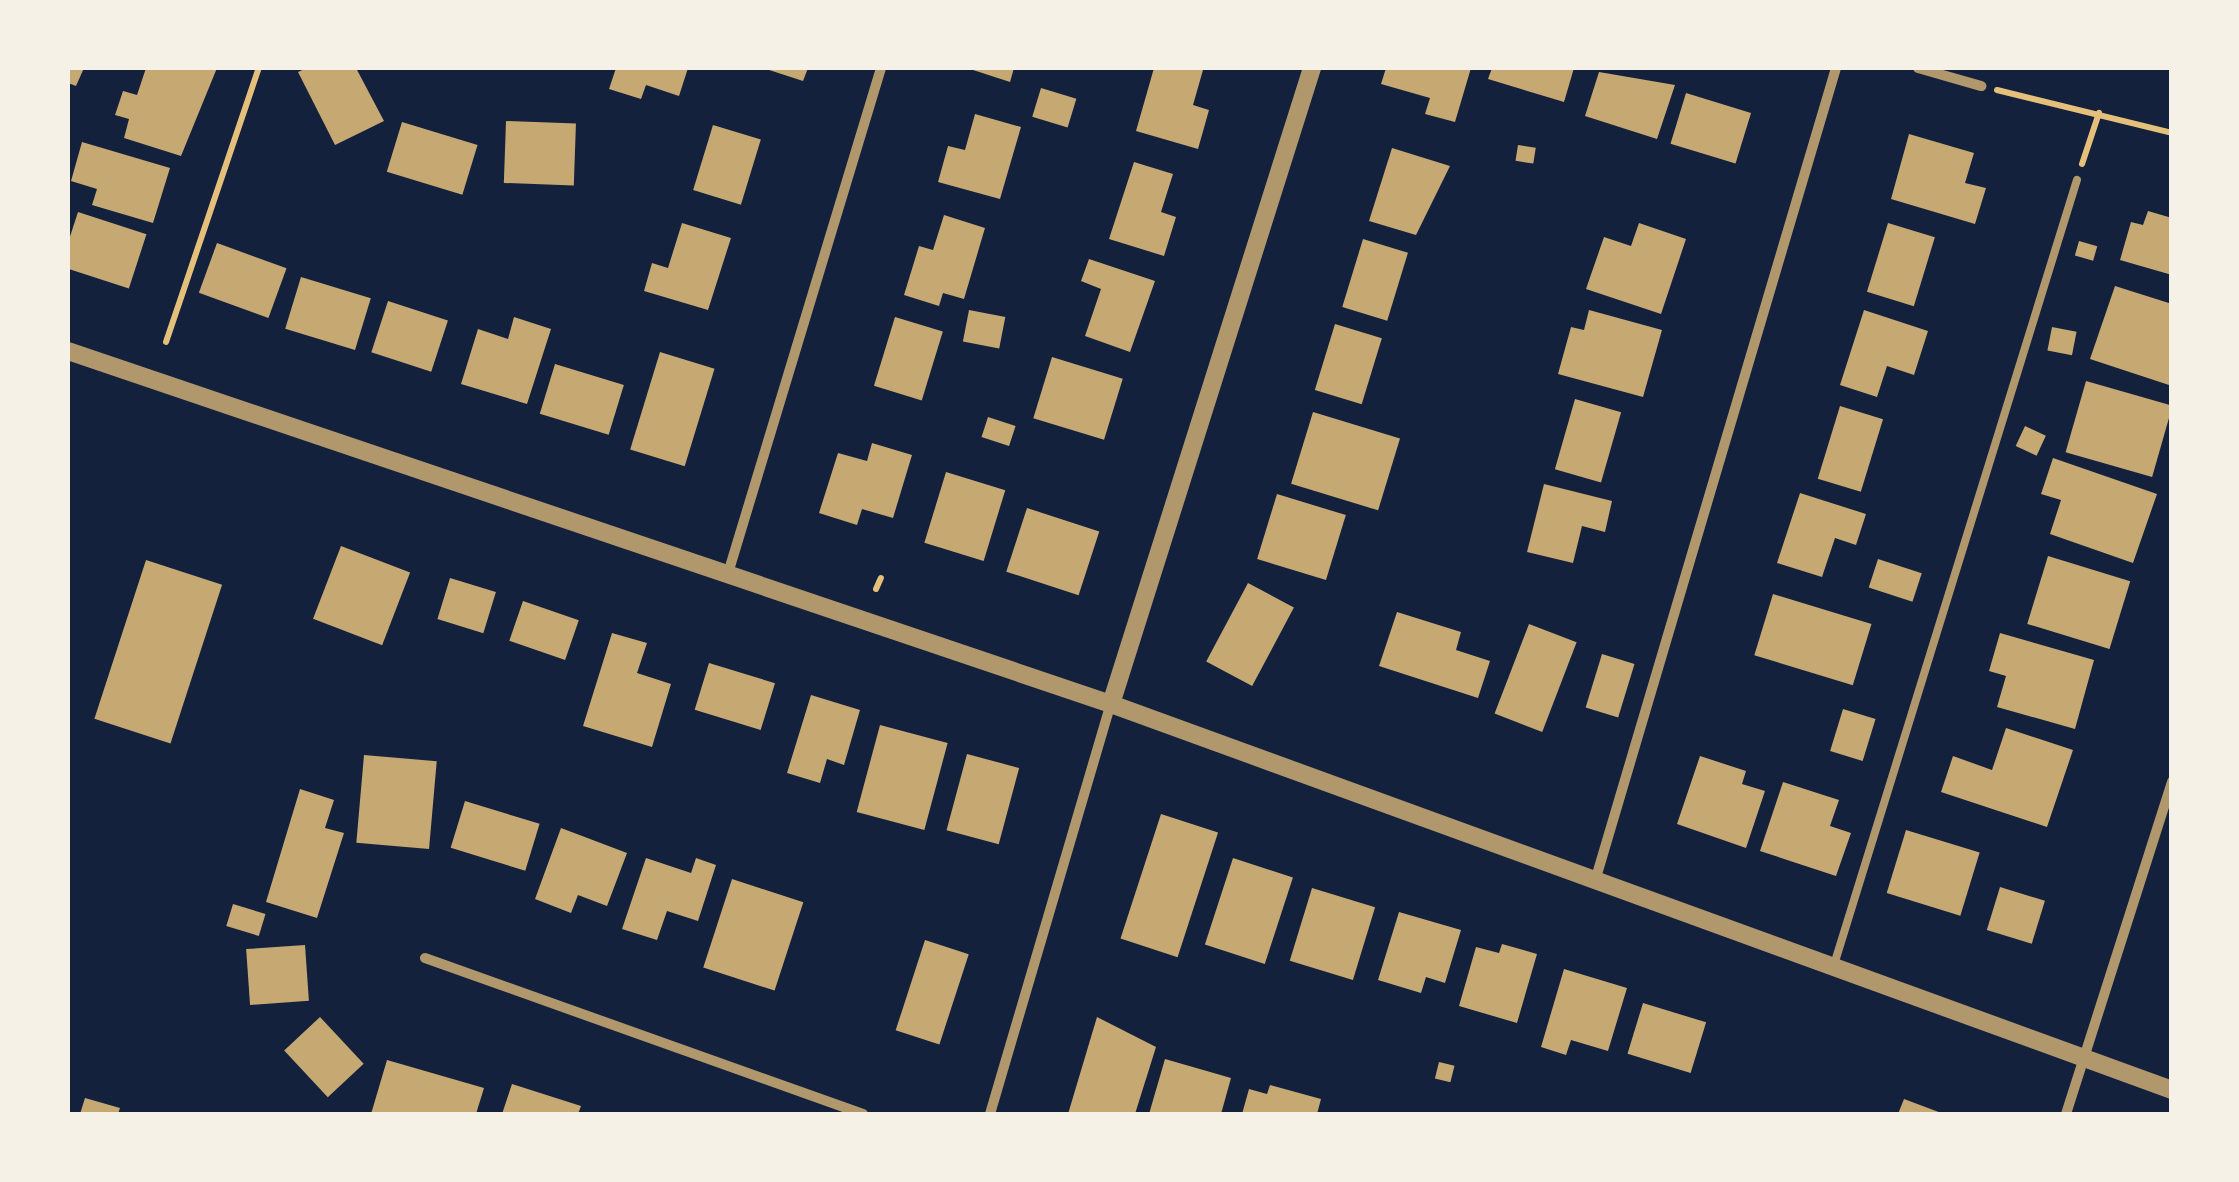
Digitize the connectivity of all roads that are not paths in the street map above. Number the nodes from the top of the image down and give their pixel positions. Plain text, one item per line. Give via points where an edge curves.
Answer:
1 (881, 68) edge
2 (1312, 68) edge
3 (1836, 68) edge
4 (1918, 68) edge
5 (1984, 87) road end
6 (2078, 180) road end
7 (68, 350) edge
8 (729, 570) junction
9 (1112, 704) junction
10 (2172, 782) edge
11 (1595, 882) junction
12 (425, 958) dead end
13 (1833, 968) junction
14 (2084, 1059) junction
15 (2172, 1090) edge
16 (863, 1114) edge
17 (990, 1114) edge
18 (2066, 1114) edge

1 - 8 street
2 - 9 street
3 - 11 street
4 - 5 street
6 - 13 lane
7 - 8 street
8 - 9 street
9 - 11 street
9 - 17 street
10 - 14 street
11 - 13 street
12 - 16 street
13 - 14 street
14 - 15 street
14 - 18 street

